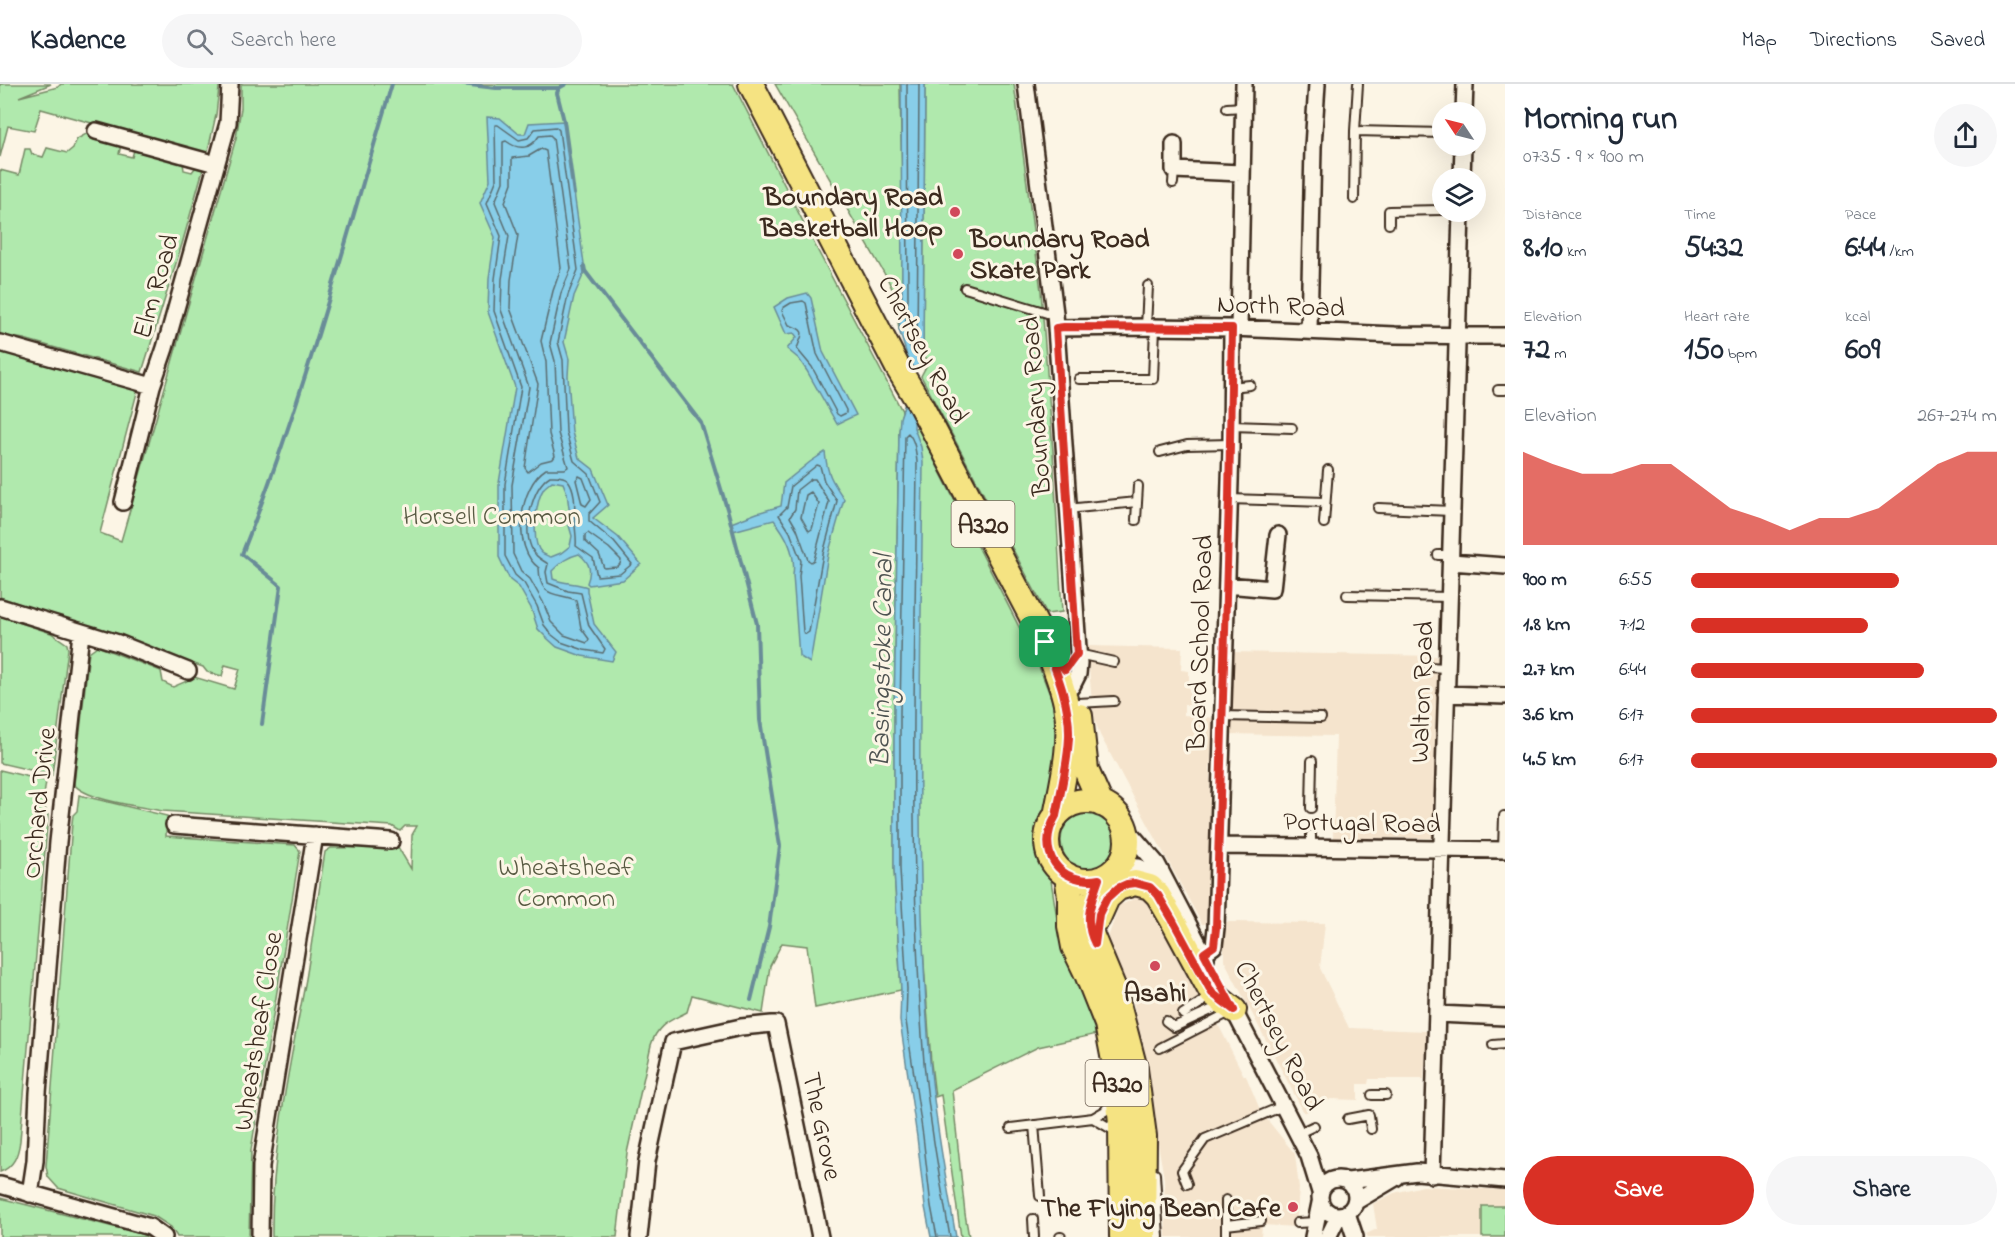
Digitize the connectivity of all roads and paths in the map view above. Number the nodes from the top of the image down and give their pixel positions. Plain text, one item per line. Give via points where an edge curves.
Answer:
1 (230, 84) edge
2 (752, 84) edge
3 (1026, 84) edge
4 (1244, 84) edge
5 (1317, 84) edge
6 (1358, 84) edge
7 (1465, 84) edge
8 (1464, 102) edge
9 (96, 131) dead end
10 (1355, 131) junction
11 (1432, 133) edge
12 (1174, 144) dead end
13 (216, 164) junction
14 (1240, 173) junction
15 (1354, 199) dead end
16 (1432, 210) edge
17 (1461, 222) edge
18 (1389, 224) dead end
19 (1148, 286) dead end
20 (965, 288) dead end
21 (1055, 313) junction
22 (1151, 327) junction
23 (1056, 328) junction
24 (1235, 328) junction
25 (1309, 330) junction
26 (1457, 335) junction
27 (1505, 336) edge
28 (0, 343) edge
29 (1079, 379) dead end
30 (1250, 385) dead end
31 (152, 386) junction
32 (1231, 387) junction
33 (1231, 426) junction
34 (1292, 428) dead end
35 (1231, 444) junction
36 (1160, 452) dead end
37 (1328, 470) dead end
38 (1138, 486) dead end
39 (1229, 499) junction
40 (123, 502) dead end
41 (1137, 502) junction
42 (1325, 502) junction
43 (1378, 508) dead end
44 (1067, 509) junction
45 (1452, 511) junction
46 (1136, 520) dead end
47 (1323, 523) dead end
48 (1278, 535) dead end
49 (1447, 557) junction
50 (1505, 566) edge
51 (1227, 585) junction
52 (1347, 595) dead end
53 (1450, 597) junction
54 (0, 607) edge
55 (81, 633) junction
56 (1114, 662) dead end
57 (1428, 667) dead end
58 (1447, 668) junction
59 (179, 670) dead end
60 (1070, 678) junction
61 (1446, 694) junction
62 (1505, 696) edge
63 (1114, 701) dead end
64 (1223, 716) junction
65 (1321, 718) dead end
66 (1312, 761) dead end
67 (1101, 804) junction
68 (1311, 808) dead end
69 (1056, 816) junction
70 (1504, 816) edge
71 (174, 825) dead end
72 (1125, 826) junction
73 (315, 835) junction
74 (391, 841) dead end
75 (1219, 846) junction
76 (1441, 848) junction
77 (1504, 850) edge
78 (1109, 872) junction
79 (1067, 875) junction
80 (1164, 879) junction
81 (1095, 944) junction
82 (1204, 953) junction
83 (1224, 1002) junction
84 (1183, 1014) dead end
85 (1437, 1014) junction
86 (1505, 1017) edge
87 (1166, 1021) dead end
88 (1505, 1044) edge
89 (1493, 1045) dead end
90 (1160, 1048) dead end
91 (1118, 1093) junction
92 (1372, 1095) dead end
93 (1386, 1095) dead end
94 (1283, 1106) junction
95 (1093, 1118) junction
96 (1348, 1119) dead end
97 (1034, 1125) junction
98 (1314, 1126) dead end
99 (1011, 1128) dead end
100 (1371, 1129) dead end
101 (1297, 1134) junction
102 (1139, 1141) junction
103 (1309, 1156) junction
104 (1154, 1164) dead end
105 (1432, 1175) junction
106 (1399, 1176) junction
107 (1342, 1180) junction
108 (1505, 1180) edge
109 (1187, 1184) dead end
110 (0, 1185) edge
111 (30, 1194) junction
112 (1040, 1196) dead end
113 (1320, 1198) junction
114 (1226, 1200) dead end
115 (1347, 1210) junction
116 (1033, 1219) dead end
117 (1261, 1221) dead end
118 (1297, 1223) dead end
119 (1226, 1226) junction
120 (1315, 1229) edge
121 (1226, 1235) dead end
122 (164, 1237) edge
123 (260, 1237) edge
124 (639, 1237) edge
125 (820, 1237) edge
126 (1034, 1237) edge
127 (1122, 1237) edge
128 (1143, 1237) edge
129 (1159, 1237) edge
130 (1328, 1237) edge
131 (1354, 1237) edge

1 - 13 street, Elm Road via 228,123
2 - 60 main road, Chertsey Road / A320 via 898,368 1045,642
3 - 21 street, Boundary Road
4 - 14 street, Board School Road via 1235,107
5 - 25 street
6 - 10 lane
7 - 8 street
9 - 13 street via 128,145
10 - 11 lane
10 - 15 lane
12 - 14 street via 1173,177
13 - 31 street, Elm Road
14 - 24 street, Board School Road
16 - 18 lane via 1389,211
17 - 26 street, Walton Road
19 - 22 lane
20 - 21 lane
21 - 23 street, Boundary Road
22 - 23 street, North Road
22 - 24 street, North Road
22 - 29 lane via 1153,379
23 - 44 street, Boundary Road
24 - 25 street, North Road
24 - 32 street, Board School Road
25 - 26 street, North Road
26 - 27 street, North Road
26 - 45 street, Walton Road
28 - 31 street
30 - 32 lane
31 - 40 street, Elm Road
32 - 33 street, Board School Road
33 - 34 lane
33 - 35 street, Board School Road
35 - 36 lane via 1187,445
35 - 39 street, Board School Road
37 - 42 lane
38 - 41 lane
39 - 42 lane
39 - 51 street, Board School Road
41 - 44 lane
41 - 46 lane
42 - 47 lane
43 - 45 lane
44 - 60 street, Boundary Road
45 - 49 street, Walton Road
48 - 51 street via 1272,589
49 - 50 street
49 - 53 street, Walton Road
51 - 64 street, Board School Road
52 - 53 lane
53 - 58 street, Walton Road
54 - 55 street
55 - 59 street
55 - 111 street, Orchard Drive via 58,842
56 - 60 lane
57 - 58 lane
58 - 61 street, Walton Road
60 - 63 lane
60 - 67 main road, Chertsey Road / A320 via 1086,770
60 - 69 main road, Chertsey Road / A320 via 1066,704 1069,736
61 - 62 street
61 - 76 street, Walton Road
64 - 65 lane
64 - 75 street, Board School Road
66 - 68 lane
67 - 69 main road via 1075,803
67 - 72 main road, A320 via 1118,814
69 - 79 main road, A320 via 1050,825 1048,848 1058,868
70 - 77 lane
71 - 73 street
72 - 78 main road, A320 via 1127,846
72 - 80 street, Chertsey Road via 1158,864
73 - 74 street
73 - 123 street, Wheatsheaf Close via 261,1166
75 - 76 street, Portugal Road via 1311,841
75 - 82 street, Board School Road via 1214,946
76 - 77 street, Portugal Road
76 - 85 street, Walton Road
78 - 79 main road via 1088,881
78 - 80 street via 1138,867
78 - 81 main road, A320 via 1088,913
79 - 91 main road, A320 via 1074,947 1107,1024 1104,1036
80 - 82 street, Chertsey Road
81 - 83 main road via 1099,914 1107,898 1127,884 1150,887
81 - 102 main road, A320 via 1124,1020 1135,1069
82 - 83 street, Chertsey Road
83 - 84 lane via 1208,999
83 - 87 lane via 1174,1027
83 - 90 lane
83 - 94 street, Chertsey Road
85 - 86 street
85 - 105 street, Walton Road via 1430,1094
88 - 89 lane
91 - 95 lane via 1105,1111
91 - 102 main road, A320
92 - 93 lane
94 - 101 street, Chertsey Road
94 - 109 lane via 1205,1139 1182,1171
95 - 97 lane
95 - 102 lane
96 - 100 lane via 1369,1114
97 - 99 lane
97 - 112 lane
98 - 101 lane
101 - 103 street, Chertsey Road
102 - 127 main road, A320
102 - 128 main road, A320
103 - 107 street, Chertsey Road
103 - 113 street, Chertsey Road
104 - 129 lane
105 - 106 street via 1417,1172
105 - 108 street
106 - 107 street
106 - 115 street
107 - 113 street via 1326,1183
107 - 115 street via 1356,1192
110 - 111 street
111 - 122 street via 150,1227
113 - 115 street via 1326,1211
113 - 120 street
114 - 119 lane
115 - 130 street
115 - 131 street
116 - 126 lane
117 - 119 lane
118 - 120 lane
119 - 121 lane
124 - 125 street, The Grove via 647,1161 673,1042 741,1027 776,1024

